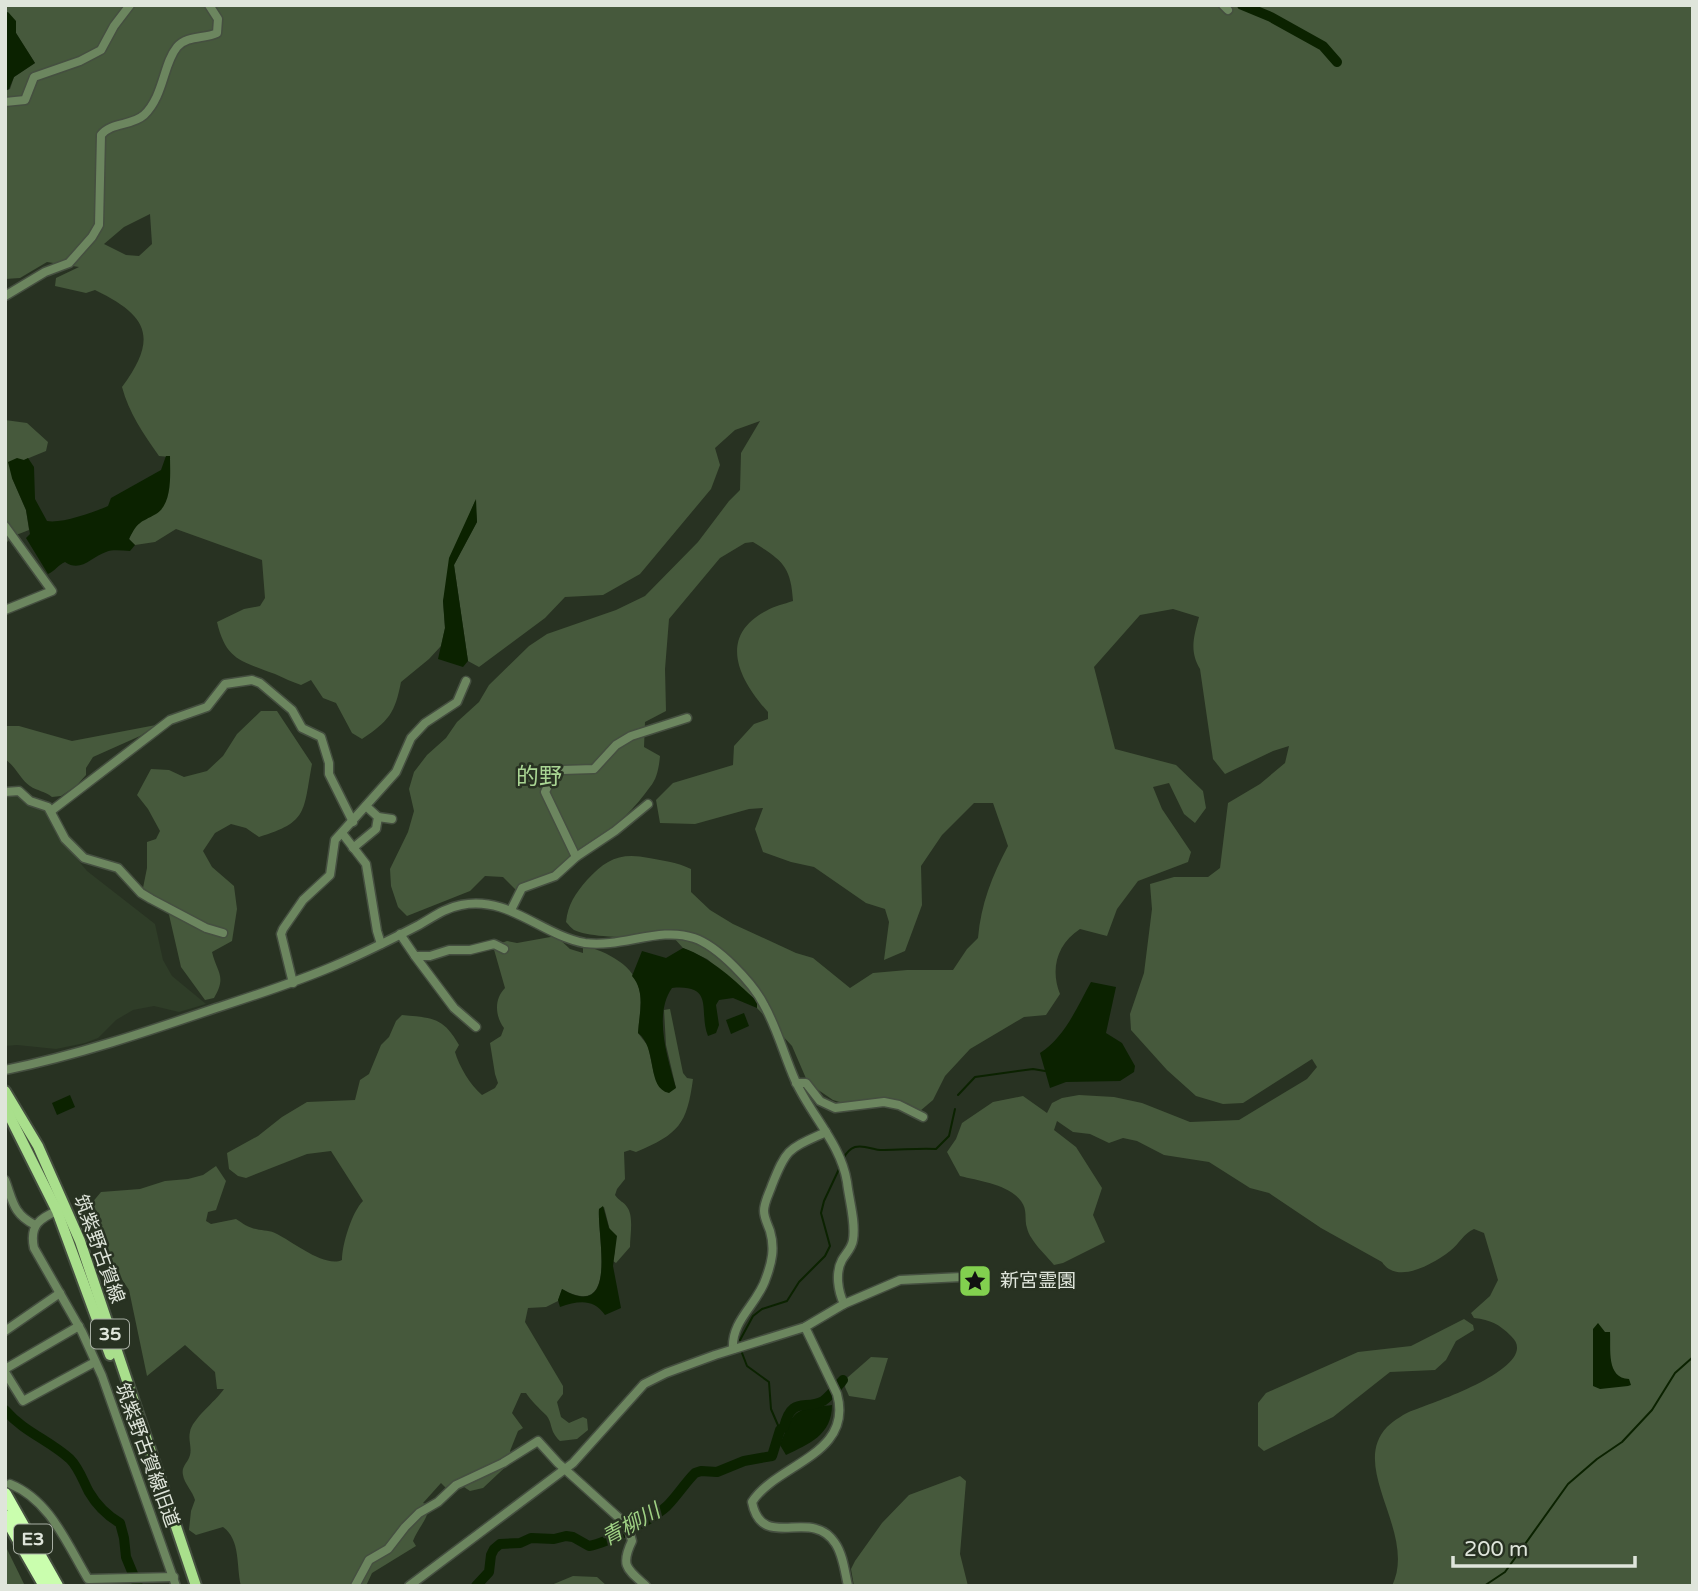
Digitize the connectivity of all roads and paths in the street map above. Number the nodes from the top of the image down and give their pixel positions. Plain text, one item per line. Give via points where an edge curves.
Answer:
1 (130, 5) edge
2 (209, 5) edge
3 (5, 102) edge
4 (5, 296) edge
5 (5, 526) edge
6 (5, 610) edge
7 (466, 681) dead end
8 (687, 718) dead end
9 (5, 792) edge
10 (648, 804) dead end
11 (366, 806) junction
12 (51, 811) junction
13 (378, 817) junction
14 (392, 818) dead end
15 (352, 822) junction
16 (342, 833) junction
17 (353, 848) junction
18 (576, 857) junction
19 (511, 910) junction
20 (223, 933) dead end
21 (400, 934) junction
22 (381, 944) junction
23 (504, 949) dead end
24 (415, 956) junction
25 (293, 982) junction
26 (476, 1027) dead end
27 (5, 1070) edge
28 (796, 1083) junction
29 (5, 1091) edge
30 (5, 1107) edge
31 (923, 1117) dead end
32 (826, 1132) junction
33 (5, 1180) edge
34 (62, 1209) junction
35 (35, 1225) junction
36 (977, 1282) dead end
37 (60, 1293) junction
38 (844, 1304) junction
39 (79, 1326) junction
40 (805, 1326) junction
41 (5, 1331) edge
42 (733, 1349) junction
43 (95, 1362) junction
44 (5, 1371) edge
45 (565, 1469) junction
46 (8, 1489) edge
47 (5, 1516) edge
48 (175, 1582) edge
49 (45, 1586) edge
50 (57, 1586) edge
51 (189, 1586) edge
52 (196, 1586) edge
53 (355, 1586) edge
54 (409, 1586) edge
55 (646, 1586) edge
56 (848, 1586) edge

1 - 3 street via 101,50 40,74 30,83 25,100
2 - 4 street via 218,19 217,33 177,47 149,110 138,120 101,135 99,225 92,237 69,263
5 - 6 street via 52,591
7 - 11 street via 457,702 411,737 396,772
8 - 18 street via 631,736 594,769 554,773 545,792
9 - 12 street via 19,792
10 - 18 street
11 - 13 street
11 - 15 street
12 - 15 street via 170,720 207,707 225,684 252,680 292,710 302,728 321,737 329,774
12 - 20 street via 65,839 84,858 118,868 151,899
13 - 14 street
13 - 17 street via 374,833
15 - 16 street
16 - 17 street
16 - 25 street via 335,841 330,875 303,900 281,934
17 - 22 street via 369,872
18 - 19 street via 555,876 522,888
19 - 21 street via 478,903 457,905
19 - 28 street via 552,932 586,943 611,944 669,934 697,939 723,957 754,989
21 - 22 street
21 - 24 street
22 - 25 street
23 - 24 street via 494,944
24 - 26 street via 454,1007
25 - 27 street via 99,1048
28 - 31 street via 806,1083 820,1101 835,1108 884,1102
28 - 32 street
29 - 34 main road, 筑紫野古賀線 / 35 via 38,1146
30 - 34 main road, 筑紫野古賀線 / 35
32 - 38 street via 844,1170 854,1232 838,1274
32 - 42 street via 798,1144 781,1162 764,1214 773,1256 759,1295 739,1321
33 - 35 street via 20,1218
34 - 35 street
34 - 51 main road, 筑紫野古賀線 / 35
34 - 52 main road, 筑紫野古賀線 / 35
35 - 37 street, 筑紫野古賀線旧道 via 34,1248
36 - 38 street via 962,1277 900,1280
37 - 39 street, 筑紫野古賀線旧道
37 - 41 street
38 - 40 street
39 - 43 street, 筑紫野古賀線旧道
39 - 44 street
40 - 42 street
40 - 56 street via 837,1394 838,1421 811,1457 772,1480 752,1502 761,1525 813,1528 827,1535 836,1544
42 - 45 street via 644,1384
43 - 44 street via 23,1401
43 - 48 street, 筑紫野古賀線旧道
45 - 53 street via 538,1441 456,1485 405,1527 388,1549 373,1556
45 - 54 street
45 - 55 street via 629,1528 632,1541 626,1563
46 - 48 street via 26,1490 41,1503 88,1579
46 - 50 highway, E3
47 - 49 highway, E3

